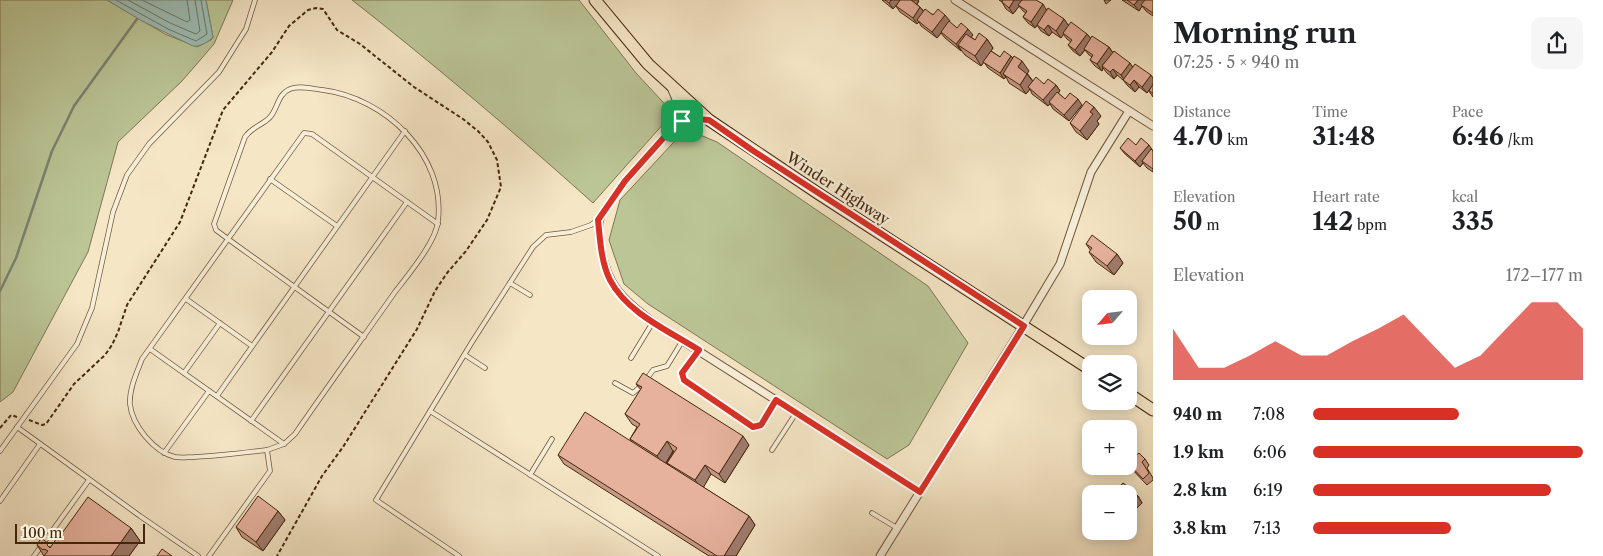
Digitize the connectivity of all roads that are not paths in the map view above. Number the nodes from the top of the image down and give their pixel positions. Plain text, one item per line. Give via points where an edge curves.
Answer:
1 (255, 0) edge
2 (595, 0) edge
3 (955, 0) edge
4 (670, 85) junction
5 (1129, 110) junction
6 (709, 120) junction
7 (675, 125) junction
8 (1153, 126) edge
9 (405, 131) junction
10 (373, 176) junction
11 (270, 179) junction
12 (407, 202) junction
13 (598, 220) junction
14 (438, 224) junction
15 (337, 226) junction
16 (228, 239) junction
17 (510, 283) junction
18 (294, 286) junction
19 (530, 295) dead end
20 (186, 298) junction
21 (329, 312) junction
22 (653, 322) junction
23 (220, 323) junction
24 (1024, 326) junction
25 (364, 337) junction
26 (683, 340) junction
27 (252, 346) junction
28 (150, 349) junction
29 (699, 350) junction
30 (465, 355) junction
31 (631, 358) dead end
32 (1082, 364) edge
33 (485, 368) dead end
34 (184, 373) junction
35 (615, 383) dead end
36 (209, 391) junction
37 (216, 396) junction
38 (1137, 399) edge
39 (776, 400) junction
40 (1153, 410) edge
41 (430, 411) junction
42 (796, 413) junction
43 (252, 421) junction
44 (17, 427) junction
45 (552, 438) dead end
46 (40, 444) junction
47 (284, 444) junction
48 (267, 450) junction
49 (772, 450) dead end
50 (0, 451) edge
51 (164, 453) junction
52 (530, 475) junction
53 (89, 480) junction
54 (920, 492) junction
55 (2, 494) edge
56 (0, 501) edge
57 (872, 513) dead end
58 (897, 528) junction
59 (34, 556) edge
60 (198, 556) edge
61 (209, 556) edge
62 (459, 556) edge
63 (658, 556) edge
64 (880, 556) edge

1 - 44 lane via 246,29 219,72 149,144 126,174 113,212 92,308 77,344
2 - 4 main road, Winder Highway
3 - 5 street
4 - 6 main road, Winder Highway
4 - 7 street via 678,103
5 - 8 street
5 - 24 street via 1091,172 1060,264
6 - 7 street via 687,120
6 - 24 main road, Winder Highway
7 - 13 street via 625,181
9 - 10 lane
9 - 14 lane via 422,154 436,184 440,200
9 - 16 lane via 375,108 346,95 298,87 283,93 269,119 255,126 245,137 214,224 216,230
10 - 11 lane via 307,132
10 - 12 lane
10 - 15 lane
11 - 15 lane
11 - 16 lane
12 - 14 lane
12 - 21 lane
13 - 17 lane via 571,232 546,235 533,247
13 - 22 street via 601,248 610,279 626,301
14 - 25 lane via 428,246
15 - 18 lane
16 - 18 lane
16 - 20 lane
17 - 19 lane
17 - 30 lane
18 - 21 lane
18 - 27 lane
20 - 23 lane
20 - 28 lane
21 - 25 lane
21 - 43 lane
22 - 26 street
22 - 31 lane
23 - 27 lane
23 - 34 lane
24 - 32 main road, Winder Highway
24 - 54 street
25 - 47 lane via 295,434
26 - 29 street
26 - 35 lane via 666,366 653,370 633,393
27 - 37 lane
28 - 34 lane
28 - 51 lane via 137,372 130,403 142,430
29 - 39 street
29 - 39 lane via 682,373 684,380 753,427 761,425
30 - 33 lane
30 - 41 lane
34 - 36 lane
36 - 37 lane
36 - 51 lane
37 - 43 lane
38 - 40 main road
39 - 42 street
41 - 52 lane
41 - 62 lane via 376,500
42 - 49 lane
42 - 54 street
43 - 47 lane
44 - 46 lane
44 - 50 lane
45 - 52 lane
46 - 53 lane
46 - 55 lane
47 - 48 lane
48 - 51 lane via 177,458
48 - 61 lane via 270,471
52 - 63 lane
53 - 59 lane
53 - 60 lane
54 - 58 street
55 - 56 lane
57 - 58 lane
58 - 64 street

